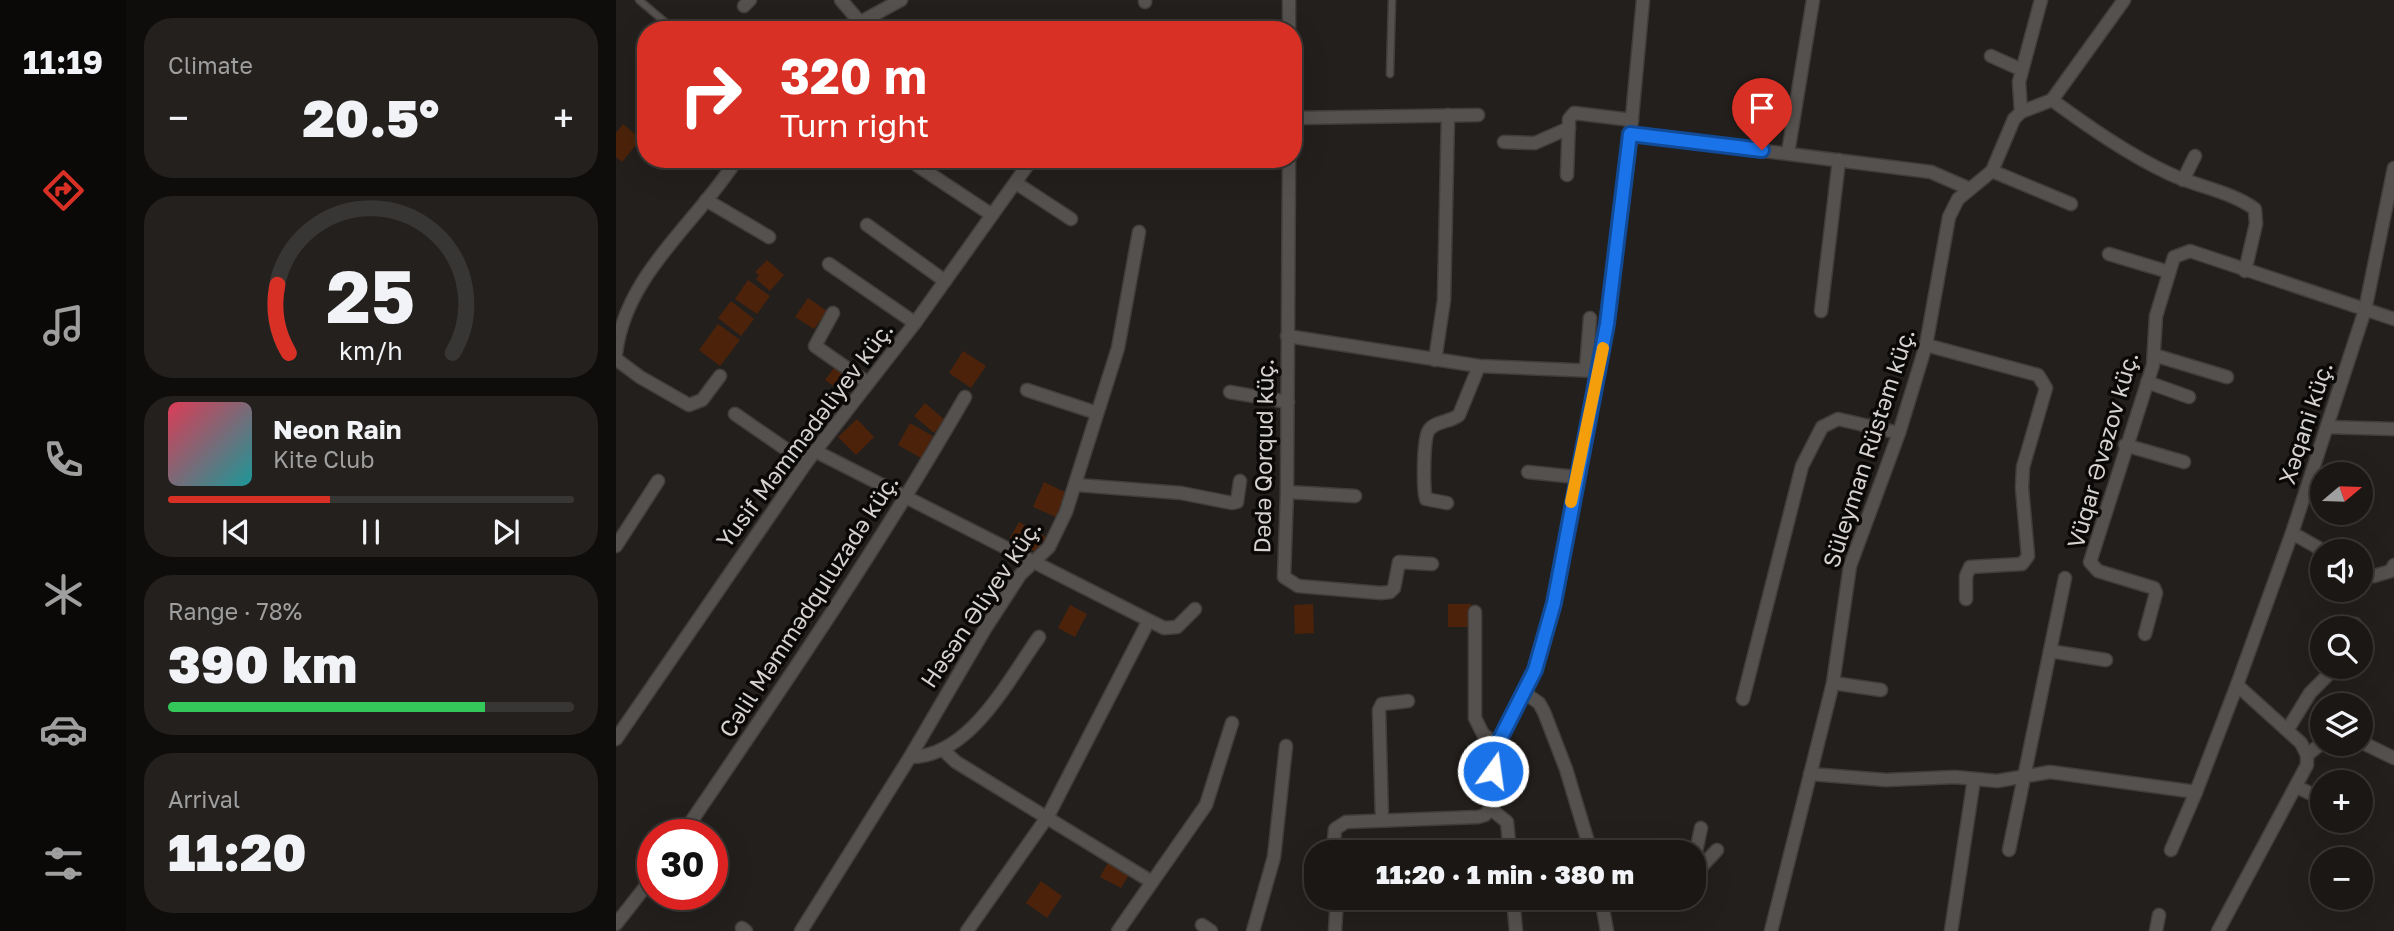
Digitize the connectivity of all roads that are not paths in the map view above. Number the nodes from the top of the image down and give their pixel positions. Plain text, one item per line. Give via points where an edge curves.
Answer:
1 (639, 0) edge
2 (841, 0) edge
3 (901, 0) edge
4 (1289, 0) edge
5 (1392, 0) edge
6 (1643, 0) edge
7 (1813, 0) edge
8 (2041, 0) edge
9 (2124, 0) edge
10 (664, 21) edge
11 (859, 21) joint
12 (1289, 21) edge
13 (1991, 56) dead end
14 (2022, 70) junction
15 (1390, 74) dead end
16 (2052, 100) junction
17 (2021, 111) junction
18 (1448, 115) junction
19 (1478, 115) dead end
20 (1302, 118) edge
21 (1632, 120) junction
22 (1569, 128) junction
23 (1630, 134) junction
24 (1504, 142) dead end
25 (1788, 153) junction
26 (2196, 156) dead end
27 (1839, 160) junction
28 (730, 168) edge
29 (921, 168) edge
30 (1026, 168) edge
31 (1289, 168) edge
32 (2394, 168) edge
33 (1992, 171) junction
34 (1567, 175) dead end
35 (2183, 180) junction
36 (1016, 183) junction
37 (1970, 189) junction
38 (706, 200) junction
39 (2071, 204) dead end
40 (992, 215) junction
41 (1072, 219) dead end
42 (867, 225) dead end
43 (1139, 232) dead end
44 (769, 237) dead end
45 (2109, 254) dead end
46 (830, 264) dead end
47 (2245, 271) junction
48 (2169, 272) junction
49 (945, 281) junction
50 (1821, 310) dead end
51 (2365, 310) junction
52 (833, 313) dead end
53 (1590, 318) dead end
54 (2394, 319) edge
55 (915, 323) junction
56 (1287, 336) junction
57 (1926, 345) junction
58 (616, 353) edge
59 (2154, 355) junction
60 (616, 359) edge
61 (1434, 360) junction
62 (1479, 366) junction
63 (1592, 370) junction
64 (720, 376) dead end
65 (2227, 377) dead end
66 (868, 383) junction
67 (2147, 383) junction
68 (1027, 390) dead end
69 (1230, 392) dead end
70 (965, 397) dead end
71 (2189, 397) dead end
72 (1288, 402) junction
73 (1097, 413) junction
74 (735, 414) dead end
75 (2327, 427) junction
76 (2394, 429) edge
77 (1899, 433) junction
78 (2125, 445) junction
79 (815, 451) junction
80 (2184, 462) dead end
81 (806, 463) junction
82 (1528, 472) dead end
83 (1576, 477) junction
84 (658, 481) dead end
85 (1240, 481) dead end
86 (1077, 485) junction
87 (1287, 492) junction
88 (1356, 496) dead end
89 (906, 498) junction
90 (1447, 503) dead end
91 (2292, 533) junction
92 (2310, 543) edge
93 (616, 546) edge
94 (1034, 561) junction
95 (1432, 564) dead end
96 (2394, 565) edge
97 (2373, 574) edge
98 (2065, 578) dead end
99 (1966, 599) dead end
100 (1195, 609) dead end
101 (1475, 612) dead end
102 (1148, 622) junction
103 (2145, 634) dead end
104 (1039, 637) dead end
105 (2050, 651) junction
106 (2106, 660) dead end
107 (2324, 679) edge
108 (1833, 683) junction
109 (2237, 685) junction
110 (1881, 690) dead end
111 (1525, 693) junction
112 (1743, 699) dead end
113 (1408, 701) dead end
114 (1232, 723) dead end
115 (2288, 729) junction
116 (616, 739) edge
117 (1497, 745) junction
118 (1286, 746) dead end
119 (2373, 748) edge
120 (942, 749) junction
121 (2310, 753) edge
122 (2307, 755) junction
123 (910, 757) junction
124 (2394, 758) edge
125 (1810, 774) junction
126 (2022, 777) junction
127 (1975, 779) junction
128 (2297, 787) junction
129 (2196, 792) junction
130 (2310, 793) edge
131 (1491, 809) junction
132 (1048, 816) junction
133 (693, 819) edge
134 (1382, 820) junction
135 (1701, 828) dead end
136 (1333, 840) edge
137 (1509, 840) edge
138 (1588, 840) edge
139 (1698, 840) edge
140 (1717, 850) dead end
141 (2009, 850) dead end
142 (2171, 850) dead end
143 (1706, 862) edge
144 (1152, 882) junction
145 (637, 897) edge
146 (1336, 910) edge
147 (1515, 910) edge
148 (1603, 910) edge
149 (2159, 915) dead end
150 (616, 924) edge
151 (801, 931) edge
152 (967, 931) edge
153 (1118, 931) edge
154 (1254, 931) edge
155 (1335, 931) edge
156 (1516, 931) edge
157 (1607, 931) edge
158 (1771, 931) edge
159 (1951, 931) edge
160 (2156, 931) edge
161 (2218, 931) edge

1 - 10 lane
2 - 11 street
3 - 11 street
4 - 12 street
5 - 15 lane
6 - 21 street
7 - 25 street
8 - 14 street
9 - 16 street
13 - 14 street
14 - 17 street
16 - 17 street
16 - 35 street via 2150,164
17 - 33 street, Süleyman Rüstəm küç.
18 - 19 street
18 - 20 street
18 - 61 street via 1444,300
21 - 22 street via 1574,113
21 - 23 street
22 - 24 street via 1535,143
22 - 34 street
23 - 25 street
23 - 63 street via 1616,266
25 - 27 street
26 - 35 street
27 - 37 street via 1931,172
27 - 50 street
28 - 38 street
29 - 40 street
30 - 36 street, Yusif Məmmədəliyev küç.
31 - 56 street, Dədə Qorqud küç.
32 - 51 street, Xəqani küç.
33 - 37 street, Süleyman Rüstəm küç.
33 - 39 street
35 - 47 street via 2255,209
36 - 40 street, Yusif Məmmədəliyev küç.
36 - 41 street
37 - 57 street, Süleyman Rüstəm küç. via 1949,217
38 - 44 street
38 - 58 street via 650,271 621,330
40 - 49 street, Yusif Məmmədəliyev küç.
42 - 49 street
43 - 73 street, Həsən Əliyev küç. via 1118,348
45 - 48 street
46 - 55 street
47 - 48 street via 2190,251 2174,257
47 - 51 street
48 - 59 street, Vüqar Əvəzov küç. via 2156,316
49 - 55 street, Yusif Məmmədəliyev küç.
51 - 54 street
51 - 75 street, Xəqani küç.
52 - 66 street via 815,346
53 - 63 street
55 - 66 street, Yusif Məmmədəliyev küç.
56 - 61 street
56 - 72 street, Dədə Qorqud küç.
57 - 77 street, Süleyman Rüstəm küç.
57 - 99 street via 2038,375 2046,388 2023,467 2028,556 2022,564 1970,567
59 - 65 street
59 - 67 street, Vüqar Əvəzov küç.
60 - 64 street via 689,405 702,400
61 - 62 street
62 - 63 street
62 - 90 street via 1459,415 1435,425 1427,436 1426,499
63 - 83 street
66 - 79 street, Yusif Məmmədəliyev küç.
67 - 71 street
67 - 78 street, Vüqar Əvəzov küç.
68 - 73 street
69 - 72 street
70 - 89 street, Cəlil Məmmədquluzadə küç.
72 - 87 street, Dədə Qorqud küç.
73 - 86 street, Həsən Əliyev küç.
74 - 81 street
75 - 76 street
75 - 91 street, Xəqani küç.
77 - 108 street, Süleyman Rüstəm küç. via 1850,566
77 - 112 street via 1838,419 1822,427 1797,482
78 - 80 street
78 - 103 street, Vüqar Əvəzov küç. via 2090,562 2098,571 2154,588
79 - 81 street, Yusif Məmmədəliyev küç.
79 - 89 street
81 - 116 street, Yusif Məmmədəliyev küç.
82 - 83 street
83 - 111 street via 1552,614
84 - 93 street
85 - 86 street via 1237,502 1232,503 1181,493
86 - 94 street, Həsən Əliyev küç. via 1049,547
87 - 88 street
87 - 95 street, Dədə Qorqud küç. via 1283,569 1289,583 1390,592 1399,562
89 - 94 street
89 - 133 street, Cəlil Məmmədquluzadə küç.
91 - 92 street
91 - 109 street, Xəqani küç.
94 - 102 street
94 - 123 street, Həsən Əliyev küç. via 985,629
96 - 97 street via 2391,572
98 - 105 street
100 - 102 street via 1177,628
101 - 117 street via 1475,718 1482,734
102 - 132 street
104 - 120 street via 977,722
105 - 106 street
105 - 126 street
107 - 115 street
108 - 110 street
108 - 125 street, Süleyman Rüstəm küç.
109 - 115 street
109 - 129 street, Xəqani küç.
111 - 117 street
111 - 138 street via 1544,712
113 - 134 street via 1382,704 1379,710
114 - 144 street via 1206,804
115 - 122 street
117 - 131 street
118 - 154 street via 1275,858
119 - 124 street
120 - 123 street
120 - 132 street via 956,762
121 - 122 street
122 - 128 street
123 - 151 street, Həsən Əliyev küç.
125 - 127 street via 1873,780
125 - 158 street, Süleyman Rüstəm küç.
126 - 127 street
126 - 129 street via 2050,772
126 - 141 street
127 - 159 street
128 - 130 street
128 - 161 street
129 - 142 street, Xəqani küç.
131 - 134 street via 1467,819
131 - 137 street via 1507,822
132 - 144 street
132 - 152 street
134 - 136 street via 1339,825
135 - 139 street
140 - 143 street
144 - 153 street
145 - 150 street
146 - 155 street
147 - 156 street
148 - 157 street
149 - 160 street

